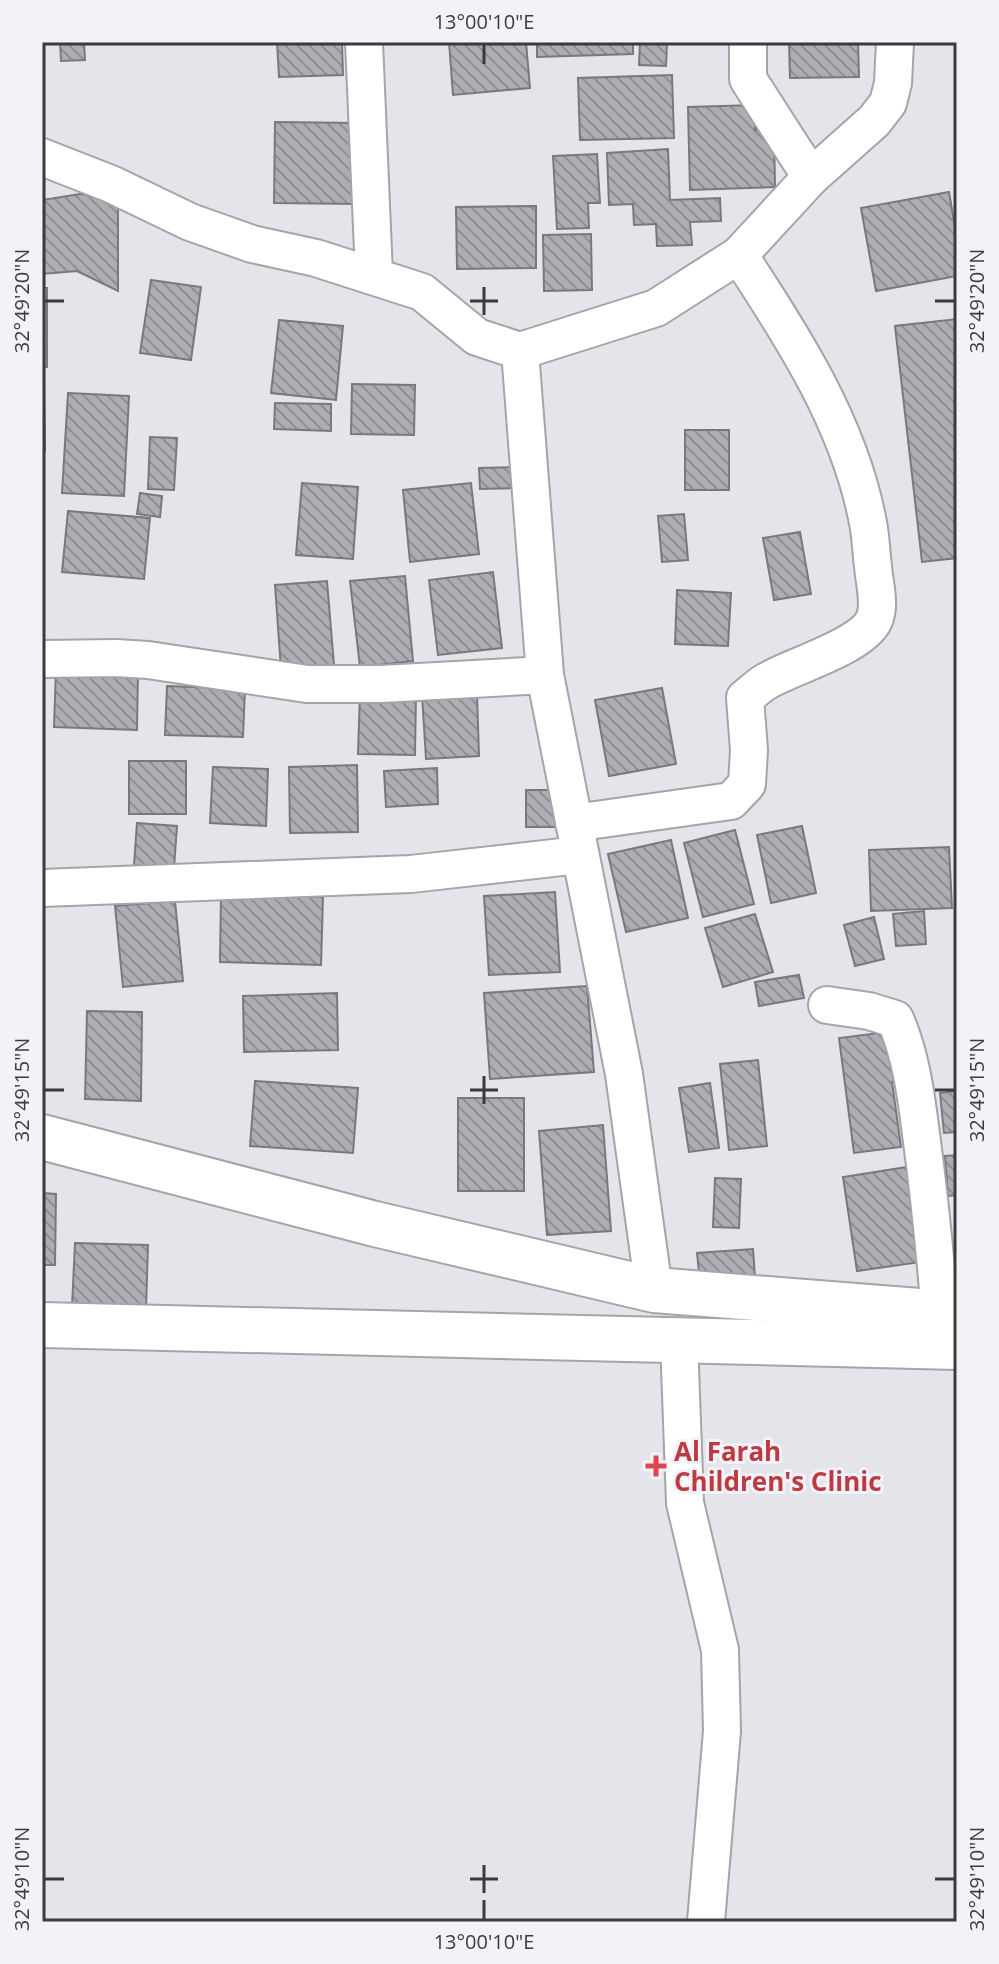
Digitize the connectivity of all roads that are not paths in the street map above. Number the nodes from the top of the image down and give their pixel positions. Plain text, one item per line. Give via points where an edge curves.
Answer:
1 (364, 42) edge
2 (748, 42) edge
3 (895, 42) edge
4 (42, 157) edge
5 (811, 177) junction
6 (739, 255) junction
7 (374, 275) junction
8 (520, 351) junction
9 (42, 659) edge
10 (545, 675) junction
11 (576, 839) junction
12 (42, 888) edge
13 (827, 1005) dead end
14 (42, 1137) edge
15 (654, 1290) junction
16 (42, 1325) edge
17 (951, 1325) edge
18 (679, 1340) junction
19 (706, 1922) edge

1 - 7 street
2 - 5 street via 748,79
3 - 5 street via 888,103
4 - 7 street via 190,222
5 - 6 street
6 - 8 street via 656,308
6 - 11 street via 826,399 846,446 868,522 875,619 852,641 767,681 745,698 747,784 731,801
7 - 8 street via 422,292 477,337
8 - 10 street
9 - 10 street via 148,660 307,684
10 - 11 street
11 - 12 street via 411,874
11 - 15 street via 624,1074
13 - 17 street via 895,1019 903,1037
14 - 15 main road
15 - 17 main road
16 - 18 main road
17 - 18 main road
18 - 19 street via 685,1503 720,1650 722,1731

